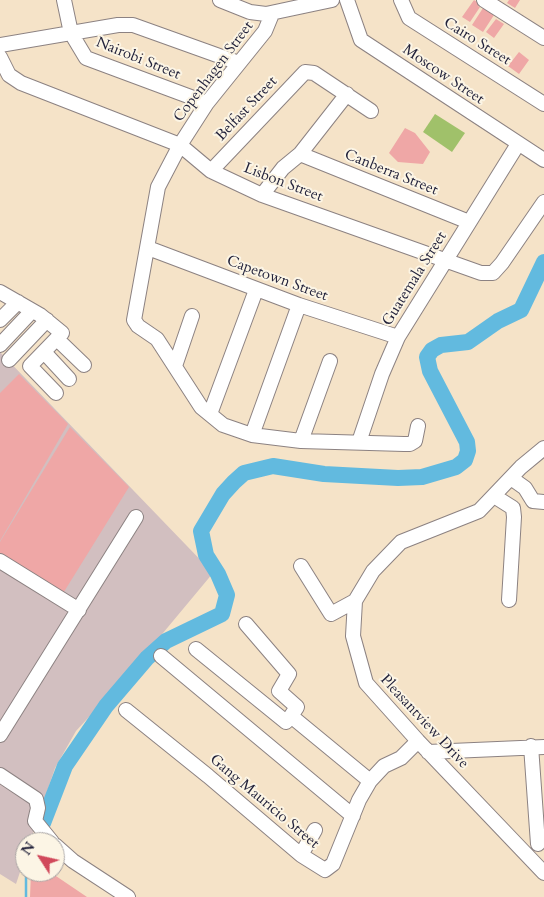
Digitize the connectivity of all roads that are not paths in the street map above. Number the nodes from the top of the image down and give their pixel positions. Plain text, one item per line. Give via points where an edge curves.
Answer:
1 (64, 0) edge
2 (220, 0) edge
3 (332, 0) edge
4 (346, 0) edge
5 (400, 0) edge
6 (484, 0) edge
7 (272, 14) junction
8 (71, 33) junction
9 (544, 38) edge
10 (0, 45) edge
11 (0, 56) edge
12 (239, 63) junction
13 (347, 94) junction
14 (207, 103) junction
15 (544, 104) edge
16 (371, 111) dead end
17 (518, 144) junction
18 (180, 145) junction
19 (300, 154) junction
20 (544, 160) edge
21 (211, 171) junction
22 (262, 195) junction
23 (544, 202) edge
24 (469, 222) junction
25 (148, 248) junction
26 (446, 260) junction
27 (256, 290) junction
28 (1, 295) edge
29 (18, 302) junction
30 (299, 305) junction
31 (32, 311) junction
32 (192, 316) dead end
33 (0, 320) edge
34 (47, 320) junction
35 (398, 337) junction
36 (57, 339) junction
37 (0, 345) edge
38 (44, 352) junction
39 (9, 360) dead end
40 (330, 361) dead end
41 (84, 365) dead end
42 (174, 366) junction
43 (69, 378) dead end
44 (56, 393) dead end
45 (210, 414) junction
46 (418, 426) dead end
47 (252, 435) junction
48 (301, 441) junction
49 (359, 442) junction
50 (544, 448) edge
51 (511, 478) junction
52 (494, 496) junction
53 (544, 502) edge
54 (136, 517) dead end
55 (0, 561) edge
56 (301, 566) dead end
57 (509, 600) dead end
58 (355, 601) junction
59 (79, 610) junction
60 (246, 624) dead end
61 (196, 649) dead end
62 (161, 656) dead end
63 (126, 710) dead end
64 (291, 716) junction
65 (0, 735) edge
66 (418, 741) junction
67 (537, 746) edge
68 (428, 752) junction
69 (0, 775) edge
70 (370, 781) junction
71 (353, 816) junction
72 (315, 830) dead end
73 (44, 832) edge
74 (541, 844) edge
75 (523, 850) junction
76 (65, 854) edge
77 (301, 856) junction
78 (544, 873) edge
79 (128, 897) edge

1 - 8 street, Nairobi Street
2 - 7 street via 250,12
3 - 7 street
4 - 17 street, Moscow Street via 361,40
5 - 15 street, Cairo Street via 409,18
6 - 9 street
7 - 12 street, Copenhagen Street via 266,31
8 - 10 street
8 - 12 street via 133,25
8 - 14 street, Nairobi Street via 86,58
11 - 18 street, Lisbon Street via 10,75 21,83
12 - 14 street, Copenhagen Street
13 - 16 street
13 - 19 street
13 - 21 street, Belfast Street via 309,70
14 - 18 street, Copenhagen Street
17 - 20 street, Moscow Street
17 - 24 street, Guatemala Street
18 - 21 street, Lisbon Street
18 - 25 street, Copenhagen Street via 158,186
19 - 22 street via 283,168
19 - 24 street, Canberra Street
21 - 22 street, Lisbon Street
22 - 26 street, Lisbon Street
23 - 26 street, Lisbon Street via 493,274
24 - 26 street, Guatemala Street
25 - 27 street, Capetown Street
25 - 42 street, Copenhagen Street via 134,320 157,339
26 - 35 street, Guatemala Street
27 - 30 street, Capetown Street
27 - 45 street
28 - 29 street
29 - 31 street
29 - 33 street
30 - 35 street, Capetown Street
30 - 47 street
31 - 34 street
31 - 37 street
32 - 42 street
34 - 36 street via 62,333
34 - 39 street
35 - 49 street, Guatemala Street
36 - 38 street
36 - 41 street
38 - 43 street
38 - 44 street via 30,366
40 - 48 street
42 - 45 street via 201,407
45 - 47 street via 223,425
46 - 49 street via 417,437 410,444
47 - 48 street
48 - 49 street
50 - 51 street, Pleasantview Drive
51 - 52 street, Pleasantview Drive
51 - 53 street via 525,488 533,501
52 - 57 street via 513,508
52 - 58 street, Pleasantview Drive via 479,510 401,542 373,571
54 - 59 street
55 - 59 street
56 - 58 street via 331,614
58 - 66 street, Pleasantview Drive via 353,636 366,683
59 - 65 street
60 - 64 street via 289,674 279,690 297,707
61 - 64 street via 286,722
62 - 71 street
63 - 77 street, Gang Mauricio Street
64 - 70 street
66 - 68 street, Pleasantview Drive
66 - 70 street, Gang Mauricio Street via 401,758 384,766
67 - 68 street
67 - 74 street
68 - 75 street, Pleasantview Drive
69 - 73 street via 36,800 35,821
70 - 71 street, Gang Mauricio Street
71 - 77 street, Gang Mauricio Street via 330,868 320,868
72 - 77 street
74 - 75 street
75 - 78 street, Pleasantview Drive
76 - 79 street

